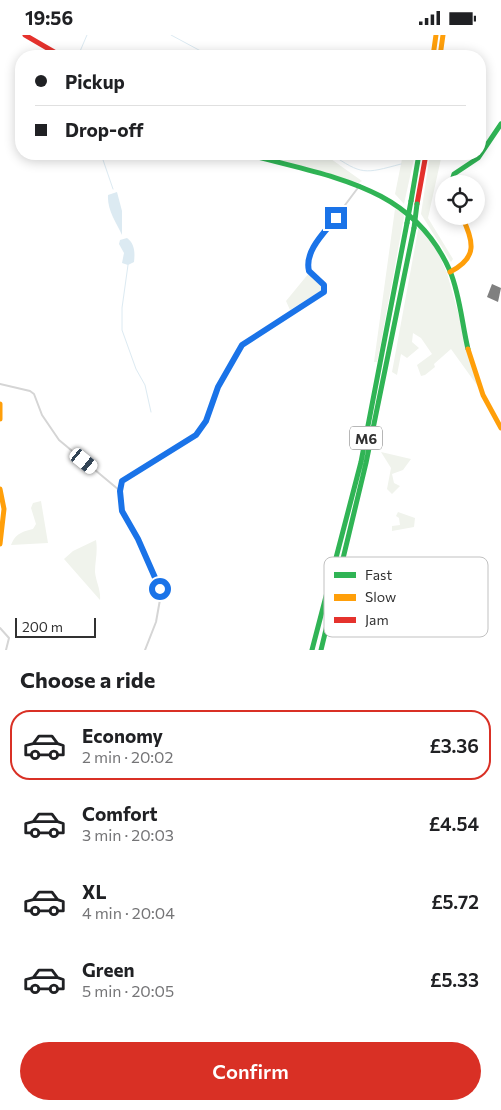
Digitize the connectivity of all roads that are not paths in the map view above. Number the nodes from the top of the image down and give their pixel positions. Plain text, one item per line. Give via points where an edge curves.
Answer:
1 (25, 35) edge
2 (436, 35) edge
3 (443, 35) edge
4 (51, 50) edge
5 (434, 50) edge
6 (441, 50) edge
7 (501, 124) edge
8 (486, 146) edge
9 (269, 160) edge
10 (418, 160) edge
11 (425, 160) edge
12 (475, 160) edge
13 (454, 175) edge
14 (360, 185) junction
15 (466, 225) edge
16 (450, 272) junction
17 (0, 384) edge
18 (0, 404) edge
19 (0, 419) edge
20 (501, 427) edge
21 (122, 481) junction
22 (116, 485) junction
23 (0, 489) edge
24 (120, 491) junction
25 (0, 544) edge
26 (336, 557) edge
27 (343, 557) edge
28 (324, 603) edge
29 (0, 628) edge
30 (324, 637) edge
31 (6, 650) edge
32 (146, 650) edge
33 (312, 650) edge
34 (321, 650) edge

1 - 4 main road
2 - 5 main road
3 - 6 main road
7 - 8 main road
9 - 14 main road
10 - 26 main road, M6, bridge via 362,454
11 - 27 main road, M6, bridge via 366,463
12 - 13 main road
14 - 16 main road via 388,197 412,214 432,238
14 - 21 street via 310,253 309,271 324,285 324,292 242,345 218,387 206,421 196,435
15 - 16 main road via 471,237 471,254 464,265
16 - 20 main road via 481,390 490,412
17 - 22 street via 34,394 42,415 59,439
18 - 19 main road
21 - 22 street
21 - 24 street
22 - 24 street
23 - 25 main road via 4,509
24 - 32 street via 122,511 138,539 161,594
28 - 33 main road, M6, bridge
29 - 31 street via 9,637
30 - 34 main road, M6, bridge

